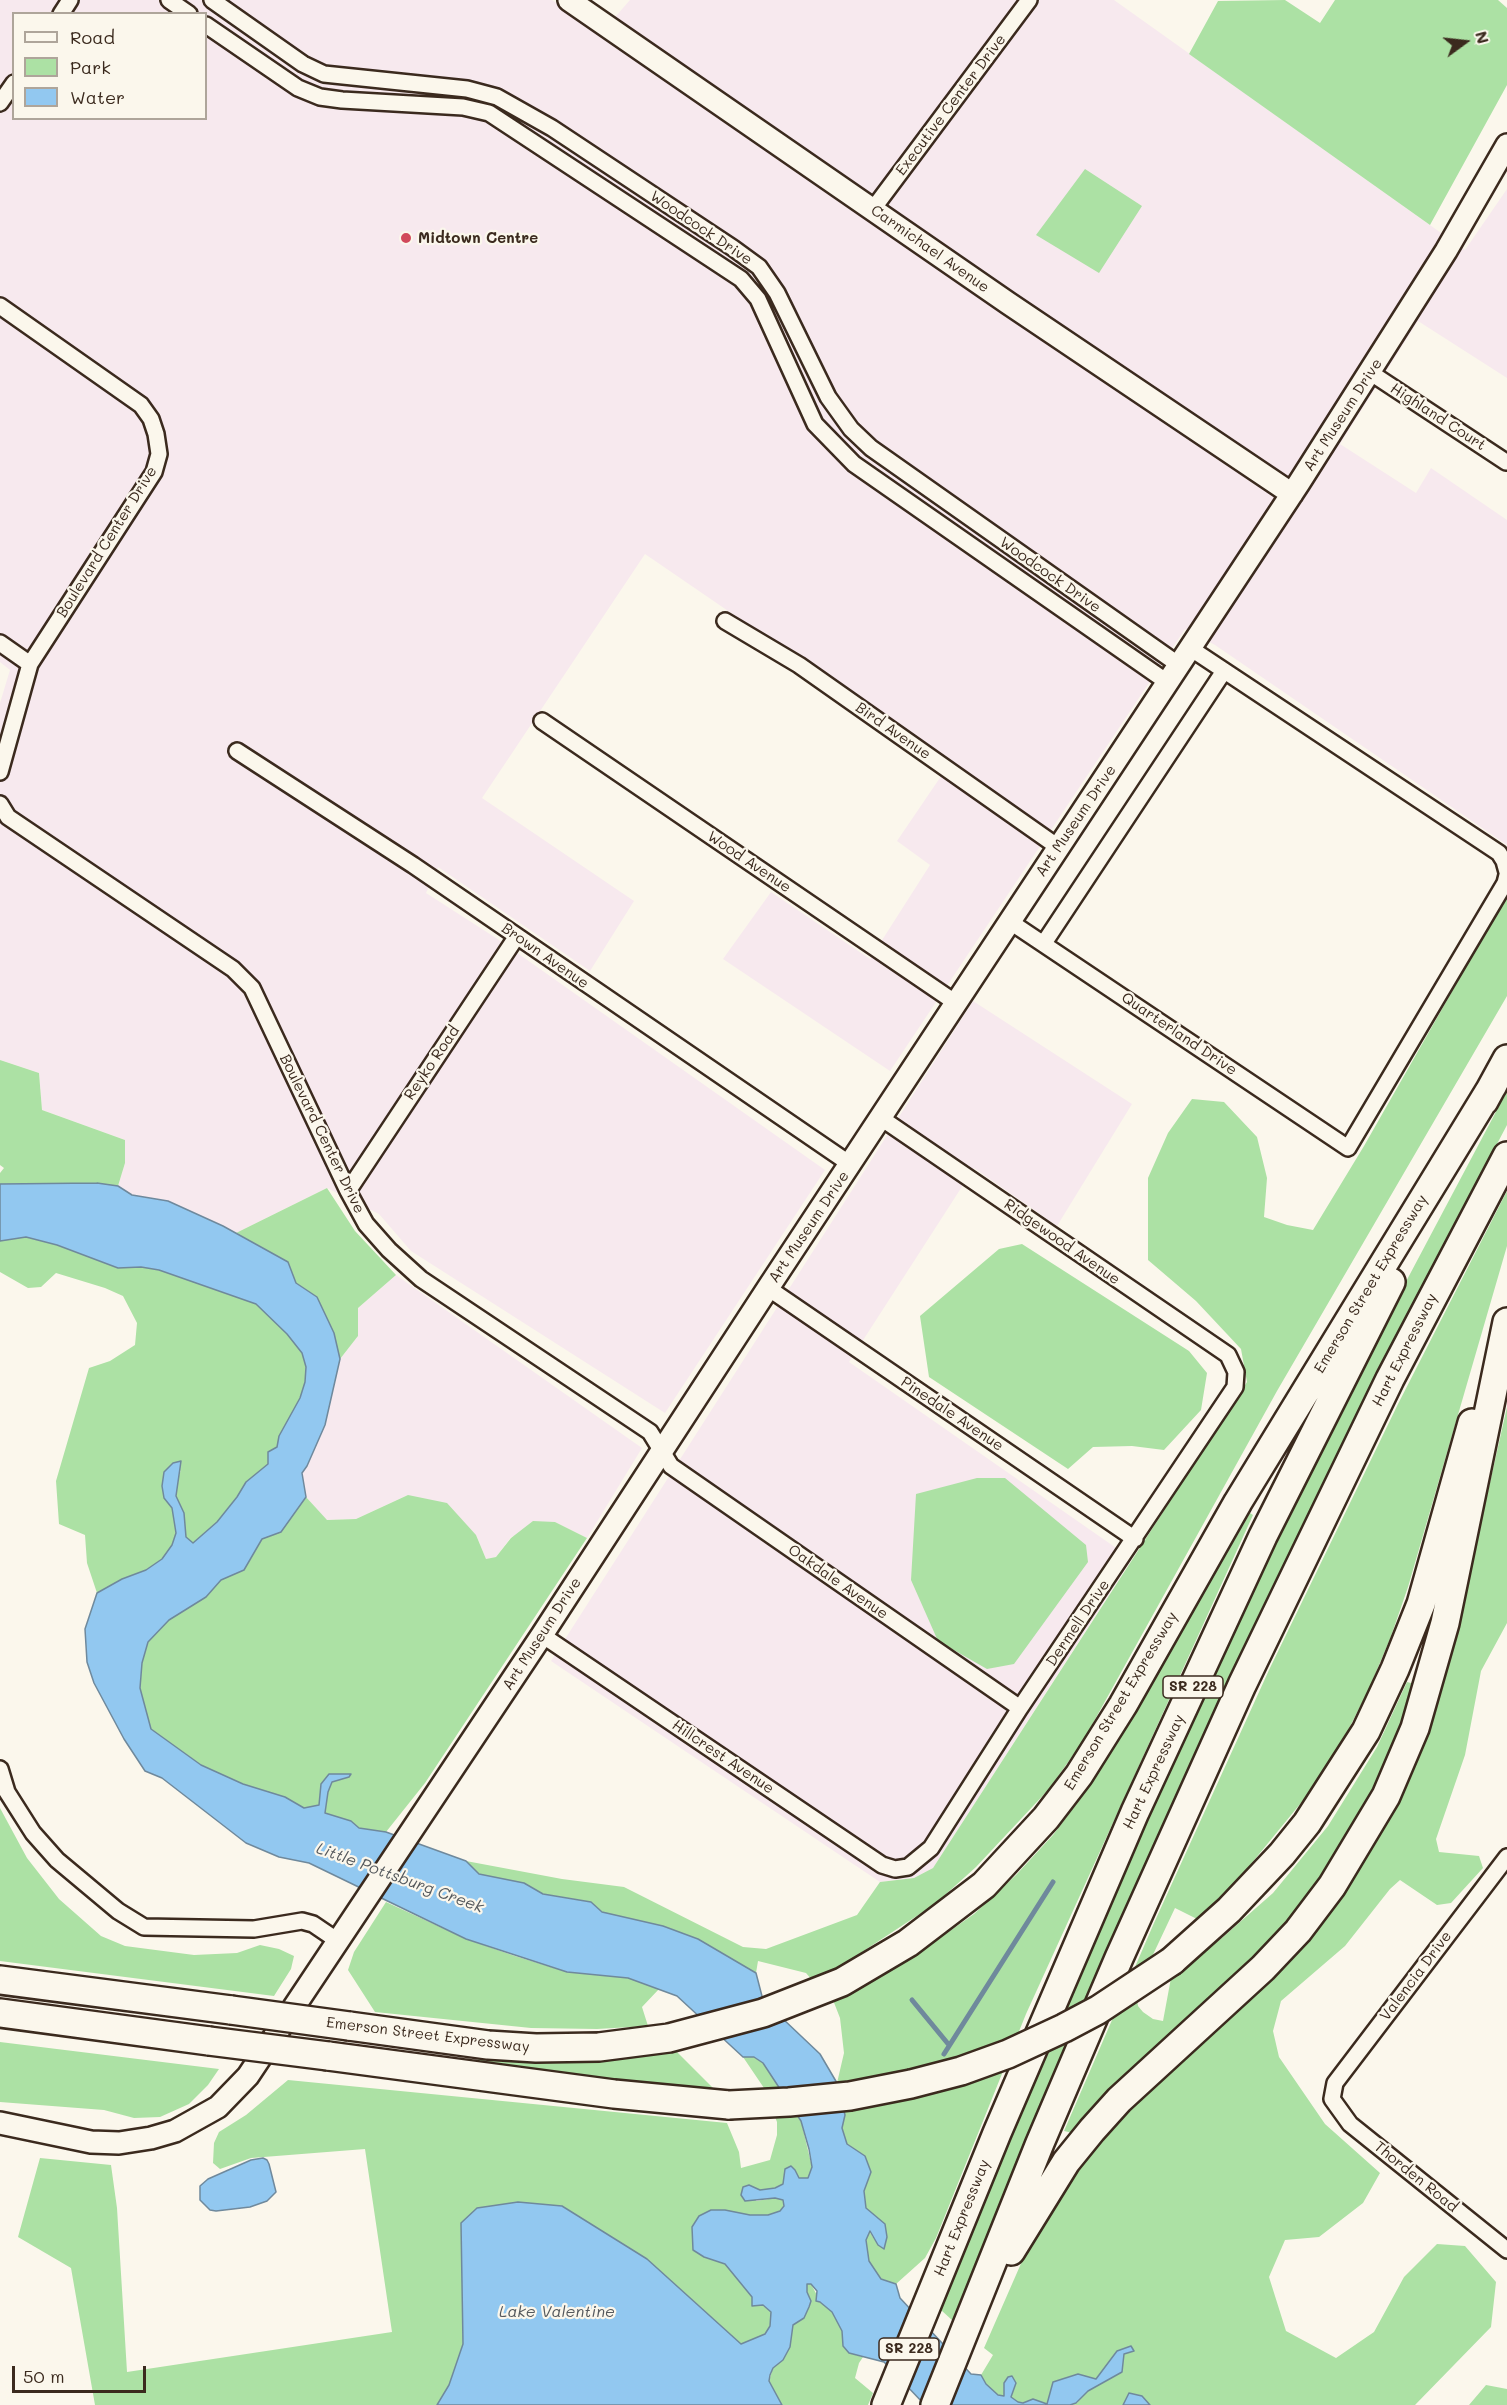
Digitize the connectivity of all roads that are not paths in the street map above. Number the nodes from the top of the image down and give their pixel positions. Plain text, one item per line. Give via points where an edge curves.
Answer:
1 (169, 0) edge
2 (212, 0) edge
3 (569, 0) edge
4 (1029, 0) edge
5 (186, 12) edge
6 (207, 26) edge
7 (12, 86) edge
8 (0, 103) edge
9 (1507, 145) edge
10 (873, 210) junction
11 (0, 306) edge
12 (1371, 373) junction
13 (1506, 462) edge
14 (1292, 494) junction
15 (725, 621) dead end
16 (0, 643) edge
17 (30, 664) junction
18 (1179, 665) junction
19 (1224, 671) junction
20 (542, 721) dead end
21 (237, 751) dead end
22 (0, 772) edge
23 (0, 804) edge
24 (1058, 847) junction
25 (1507, 873) edge
26 (1010, 921) junction
27 (517, 936) junction
28 (1044, 943) junction
29 (956, 1004) junction
30 (1507, 1059) edge
31 (1493, 1085) junction
32 (881, 1118) junction
33 (1507, 1156) edge
34 (850, 1164) junction
35 (348, 1191) junction
36 (768, 1288) junction
37 (1507, 1310) edge
38 (1507, 1322) edge
39 (1236, 1372) joint
40 (662, 1450) junction
41 (1135, 1539) junction
42 (543, 1635) junction
43 (1020, 1708) junction
44 (0, 1768) edge
45 (1507, 1857) edge
46 (908, 1867) joint
47 (338, 1941) junction
48 (0, 1980) edge
49 (0, 2013) edge
50 (1332, 2098) joint
51 (0, 2123) edge
52 (1507, 2250) edge
53 (960, 2337) junction
54 (889, 2399) edge
55 (935, 2405) edge

1 - 5 street
2 - 18 street, Woodcock Drive via 324,75 467,89 497,97 552,128 734,248 759,267 777,293 828,397 851,429 889,461
3 - 10 street, Carmichael Avenue
4 - 10 street, Executive Center Drive
6 - 18 street, Woodcock Drive via 298,88 320,97 463,107 489,113 741,279 758,299 815,424 854,464
7 - 8 street
9 - 12 street, Art Museum Drive
10 - 14 street, Carmichael Avenue
11 - 17 street, Boulevard Center Drive via 141,405 151,419 159,454 154,472
12 - 13 street, Highland Court
12 - 14 street, Art Museum Drive
14 - 18 street, Art Museum Drive
15 - 24 street, Bird Avenue via 799,665
16 - 17 street
17 - 22 street, Boulevard Center Drive
18 - 19 street
18 - 24 street, Art Museum Drive
19 - 25 street via 1499,853
19 - 28 street
20 - 29 street, Wood Avenue
21 - 27 street, Brown Avenue
23 - 35 street, Boulevard Center Drive via 8,817 233,969 252,988
24 - 26 street, Art Museum Drive
25 - 28 street, Quarterland Drive via 1505,883 1348,1148
26 - 28 street, Quarterland Drive
26 - 29 street, Art Museum Drive
27 - 34 street, Brown Avenue
27 - 35 street, Reyko Road
29 - 32 street, Art Museum Drive
30 - 31 highway, Hart Expressway
31 - 48 highway, Emerson Street Expressway, bridge via 1238,1502 1079,1775 1046,1818 984,1885 871,1967 745,2019 669,2038 599,2047 536,2048 488,2045
31 - 54 highway, Hart Expressway / SR 228 via 1263,1536 1135,1812 997,2133
32 - 34 street, Art Museum Drive
32 - 39 street, Ridgewood Avenue via 1227,1355
33 - 53 highway, Hart Expressway / SR 228 via 1390,1379 1242,1685 1119,1958
34 - 36 street, Art Museum Drive
35 - 40 street, Boulevard Center Drive via 366,1224 421,1279 650,1432
36 - 40 street, Art Museum Drive
36 - 41 street, Pinedale Avenue
37 - 49 highway, bridge via 1421,1604 1366,1731 1308,1823 1228,1910 1172,1961 1064,2028 1008,2054 911,2084 850,2096 729,2105 603,2093
38 - 53 highway via 1445,1623 1415,1728 1386,1796 1332,1886 1298,1931 1119,2100 1066,2162
39 - 41 street, Dermell Drive via 1235,1387
40 - 42 street, Art Museum Drive
40 - 43 street, Oakdale Avenue via 671,1466
41 - 43 street, Dermell Drive
42 - 46 street, Hillcrest Avenue via 882,1865
42 - 47 street, Art Museum Drive
43 - 46 street, Dermell Drive via 931,1848
44 - 47 street via 7,1792 33,1833 57,1860 118,1911 144,1926 254,1929 302,1921
45 - 50 street, Valencia Drive via 1335,2083
47 - 51 street, Art Museum Drive via 248,2076 218,2107 175,2131 119,2143 91,2142
50 - 52 street, Thorden Road via 1350,2124
53 - 55 highway, Hart Expressway / SR 228

